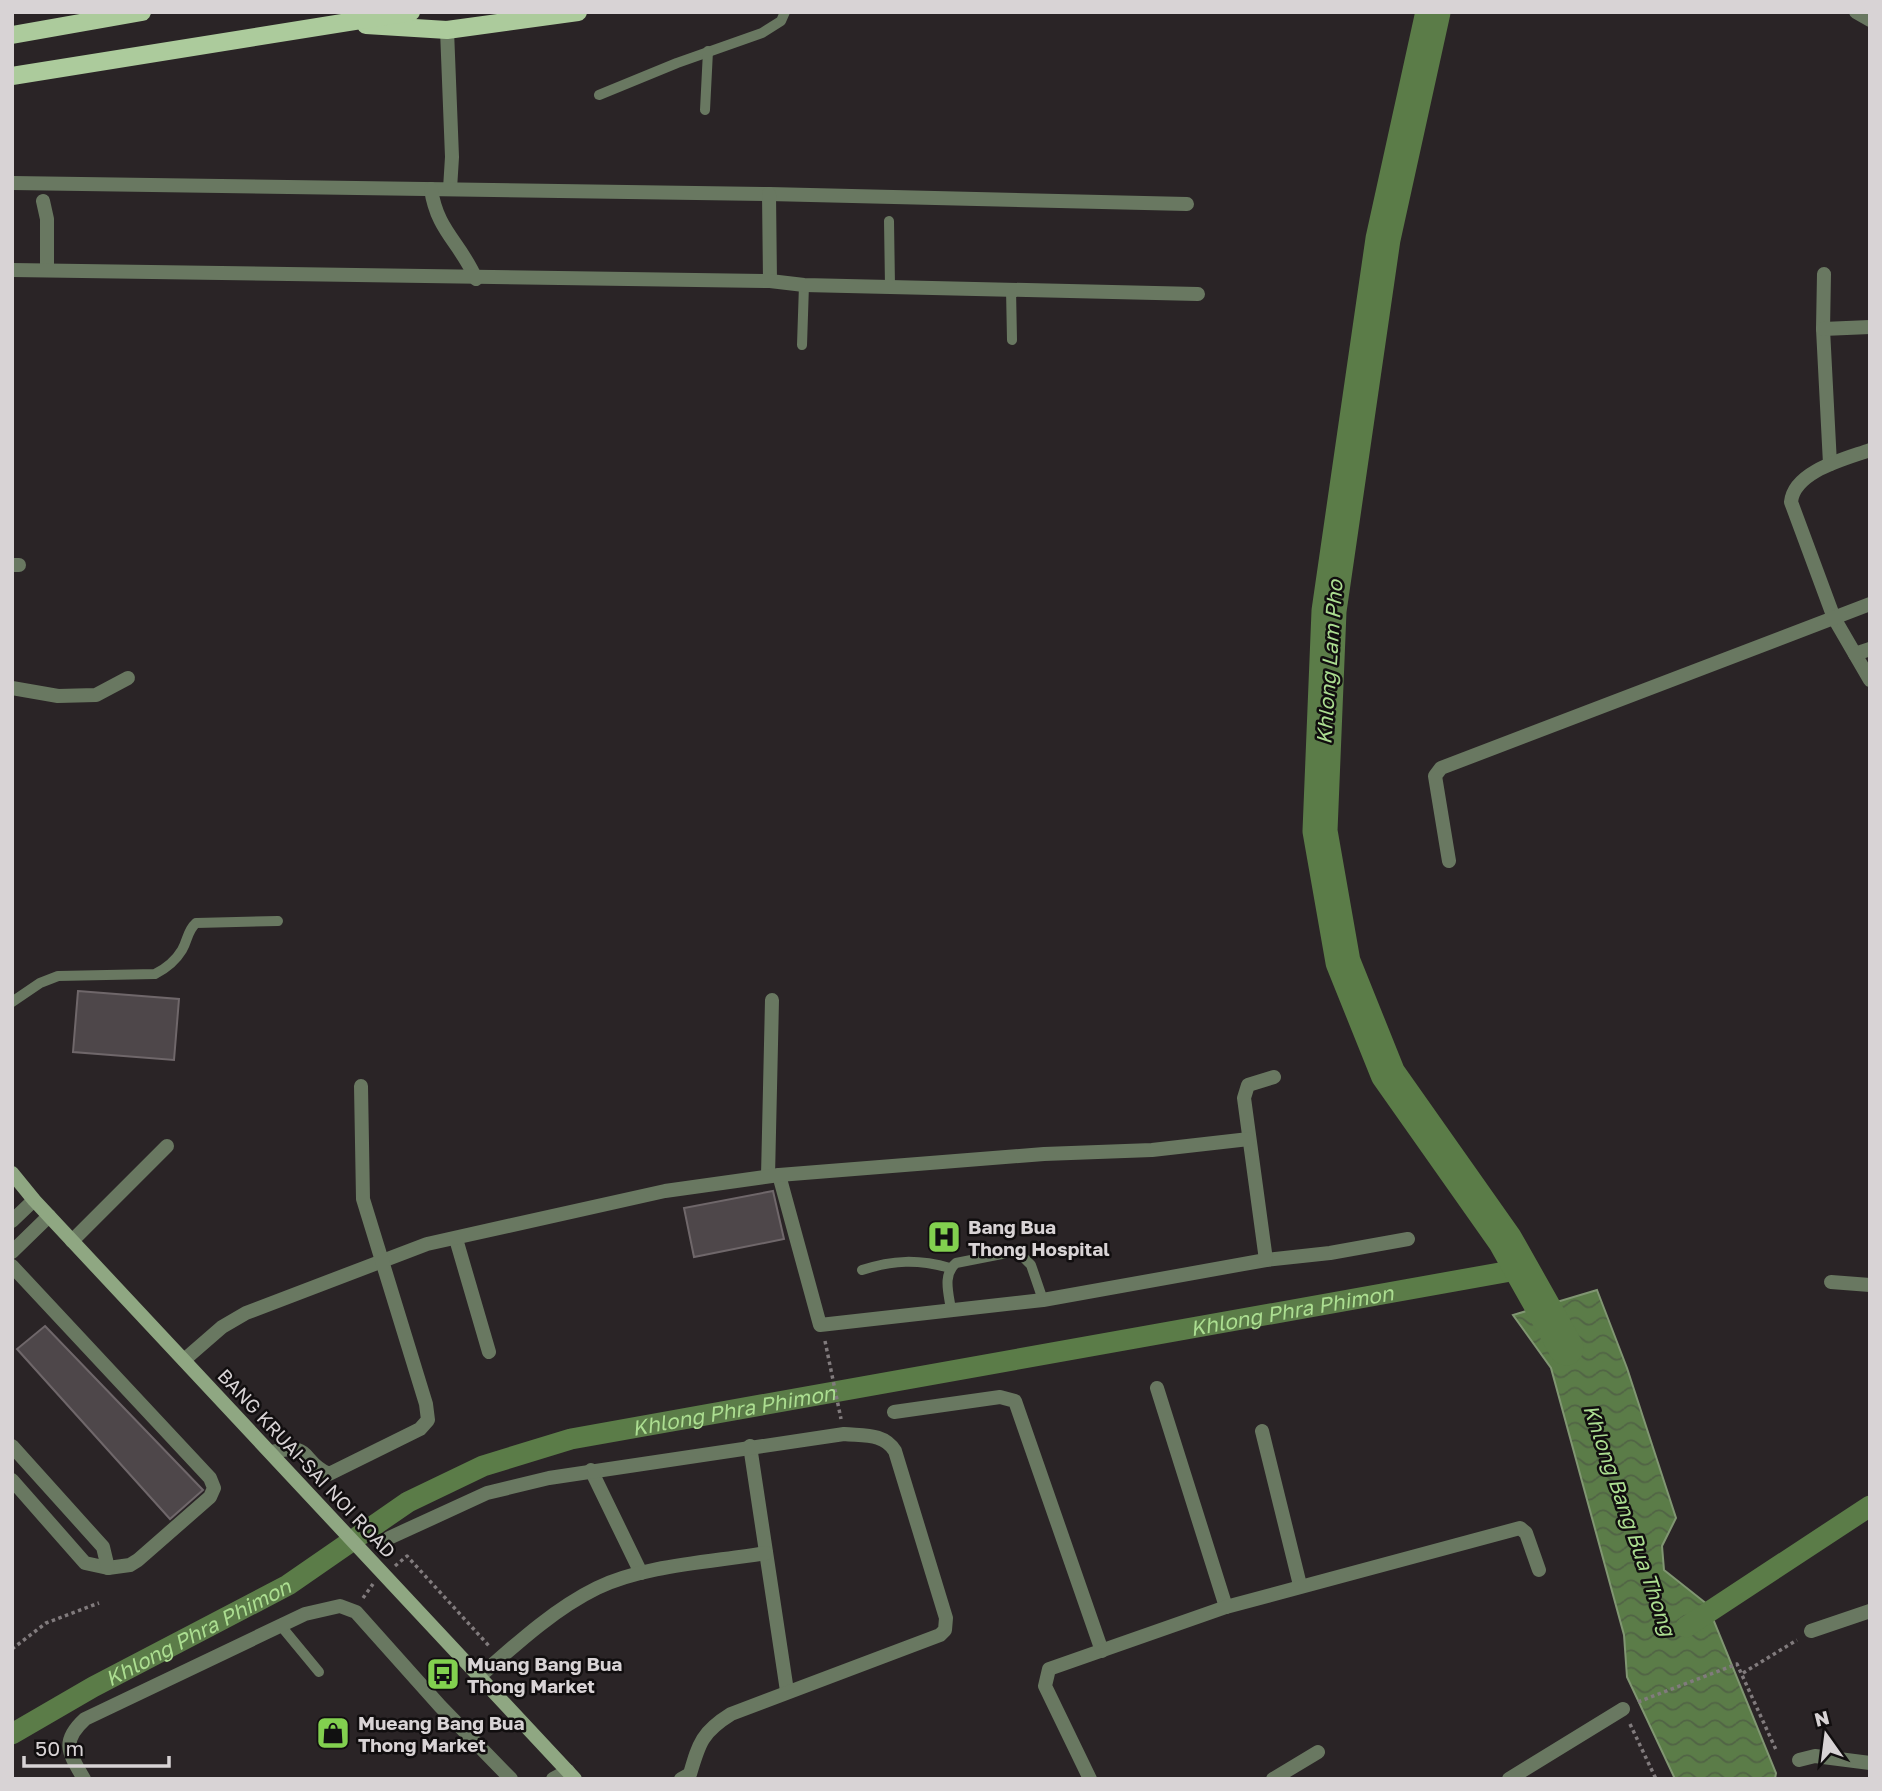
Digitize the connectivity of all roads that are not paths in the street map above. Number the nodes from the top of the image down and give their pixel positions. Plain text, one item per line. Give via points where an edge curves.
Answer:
1 (142, 12) edge
2 (411, 12) edge
3 (578, 12) edge
4 (785, 12) edge
5 (1856, 12) edge
6 (1870, 20) edge
7 (341, 22) junction
8 (447, 30) junction
9 (12, 35) edge
10 (708, 51) junction
11 (12, 76) edge
12 (599, 95) dead end
13 (705, 110) dead end
14 (12, 183) edge
15 (430, 189) junction
16 (450, 189) junction
17 (769, 194) junction
18 (43, 201) dead end
19 (1187, 204) dead end
20 (889, 221) dead end
21 (12, 270) edge
22 (47, 270) junction
23 (1824, 274) dead end
24 (476, 279) junction
25 (770, 281) junction
26 (804, 285) junction
27 (890, 286) junction
28 (1011, 289) junction
29 (1198, 294) dead end
30 (1870, 327) edge
31 (1823, 329) junction
32 (1012, 340) dead end
33 (802, 345) dead end
34 (1870, 450) edge
35 (1830, 464) junction
36 (1870, 604) edge
37 (1834, 618) junction
38 (1870, 649) edge
39 (1855, 654) junction
40 (128, 678) dead end
41 (1870, 680) edge
42 (12, 688) edge
43 (1449, 861) dead end
44 (278, 920) dead end
45 (772, 1000) dead end
46 (12, 1002) edge
47 (1274, 1077) dead end
48 (361, 1086) dead end
49 (1249, 1139) junction
50 (167, 1146) dead end
51 (12, 1173) edge
52 (773, 1175) junction
53 (34, 1200) junction
54 (49, 1216) junction
55 (12, 1221) edge
56 (456, 1239) junction
57 (1408, 1239) dead end
58 (72, 1241) junction
59 (14, 1247) edge
60 (1266, 1260) junction
61 (380, 1262) junction
62 (12, 1266) edge
63 (950, 1268) junction
64 (862, 1270) dead end
65 (1831, 1282) dead end
66 (1870, 1285) edge
67 (1043, 1300) junction
68 (951, 1310) junction
69 (489, 1352) dead end
70 (184, 1360) junction
71 (1157, 1388) dead end
72 (894, 1412) dead end
73 (1262, 1431) dead end
74 (12, 1446) edge
75 (750, 1447) junction
76 (271, 1452) junction
77 (591, 1470) junction
78 (12, 1480) edge
79 (49, 1488) junction
80 (33, 1504) junction
81 (389, 1538) dead end
82 (766, 1553) junction
83 (108, 1568) junction
84 (1539, 1570) dead end
85 (641, 1573) junction
86 (1300, 1585) junction
87 (1226, 1607) junction
88 (1870, 1611) edge
89 (281, 1626) junction
90 (1811, 1631) road end
91 (1102, 1651) junction
92 (319, 1672) dead end
93 (480, 1676) junction
94 (787, 1691) junction
95 (1626, 1707) road end
96 (1318, 1752) dead end
97 (1799, 1760) dead end
98 (1870, 1763) edge
99 (1870, 1772) edge
100 (572, 1775) edge
101 (688, 1777) edge
102 (84, 1779) edge
103 (511, 1779) edge
104 (553, 1779) edge
105 (1090, 1779) edge
106 (1273, 1779) edge
107 (1509, 1779) edge
108 (1868, 1779) edge

1 - 9 main road
2 - 7 main road
3 - 8 main road
4 - 10 lane via 781,21 762,33
5 - 6 street
7 - 8 main road
7 - 11 main road
8 - 16 street
10 - 12 lane
10 - 13 lane
14 - 15 street
15 - 16 street
15 - 24 street via 439,225 463,253
16 - 17 street
17 - 19 street
17 - 25 street
18 - 22 street
20 - 27 lane
21 - 22 street
22 - 24 street
23 - 31 street
24 - 25 street
25 - 26 street
26 - 27 street
26 - 33 lane
27 - 28 street
28 - 29 street
28 - 32 lane
30 - 31 street
31 - 35 street
34 - 35 street
35 - 37 street via 1799,484 1791,502
36 - 37 street
37 - 39 street
37 - 43 street via 1441,768 1435,776
38 - 39 street
39 - 41 street
40 - 42 street via 96,695 58,696
44 - 46 lane via 196,923 182,950 155,974 58,976
45 - 52 street
47 - 49 street via 1245,1089
48 - 61 street via 363,1199
49 - 52 street via 1152,1150
49 - 60 street
50 - 58 street
51 - 53 main road, BANG KRUAI-SAI NOI ROAD
52 - 56 street via 665,1191
52 - 68 street via 820,1325
53 - 54 main road, BANG KRUAI-SAI NOI ROAD
53 - 55 street
54 - 58 main road, BANG KRUAI-SAI NOI ROAD
54 - 59 street
56 - 61 street via 427,1244
56 - 69 street
57 - 60 street
58 - 70 main road, BANG KRUAI-SAI NOI ROAD
60 - 67 street
61 - 70 street via 246,1313
61 - 76 street via 428,1420 420,1430 328,1474 303,1451
62 - 83 street via 210,1478 214,1488 210,1497 138,1560
63 - 64 lane via 922,1260 887,1262
63 - 67 lane via 1017,1251 1031,1265
63 - 68 lane
65 - 66 street
67 - 68 street
70 - 76 main road, BANG KRUAI-SAI NOI ROAD
71 - 87 street
72 - 91 street via 1000,1398 1015,1401
73 - 86 street
74 - 79 street
75 - 77 street
75 - 82 street
75 - 94 street via 844,1434 890,1442 946,1618 940,1635
76 - 93 main road, BANG KRUAI-SAI NOI ROAD
77 - 81 street via 488,1493
77 - 85 street
78 - 80 street
79 - 80 street
79 - 83 street via 103,1547
80 - 83 street via 85,1563
82 - 85 street
82 - 94 street
84 - 86 street via 1520,1528
85 - 93 street via 599,1587 575,1601
86 - 87 street
87 - 91 street
88 - 90 street
89 - 92 lane
89 - 102 street via 85,1719 68,1742
89 - 103 street via 324,1608 340,1606 356,1612
91 - 105 street via 1049,1669 1044,1680
93 - 100 main road, BANG KRUAI-SAI NOI ROAD
94 - 101 street via 711,1726 699,1742
95 - 107 street
96 - 106 street
97 - 98 street via 1825,1757
99 - 108 street
100 - 104 street

